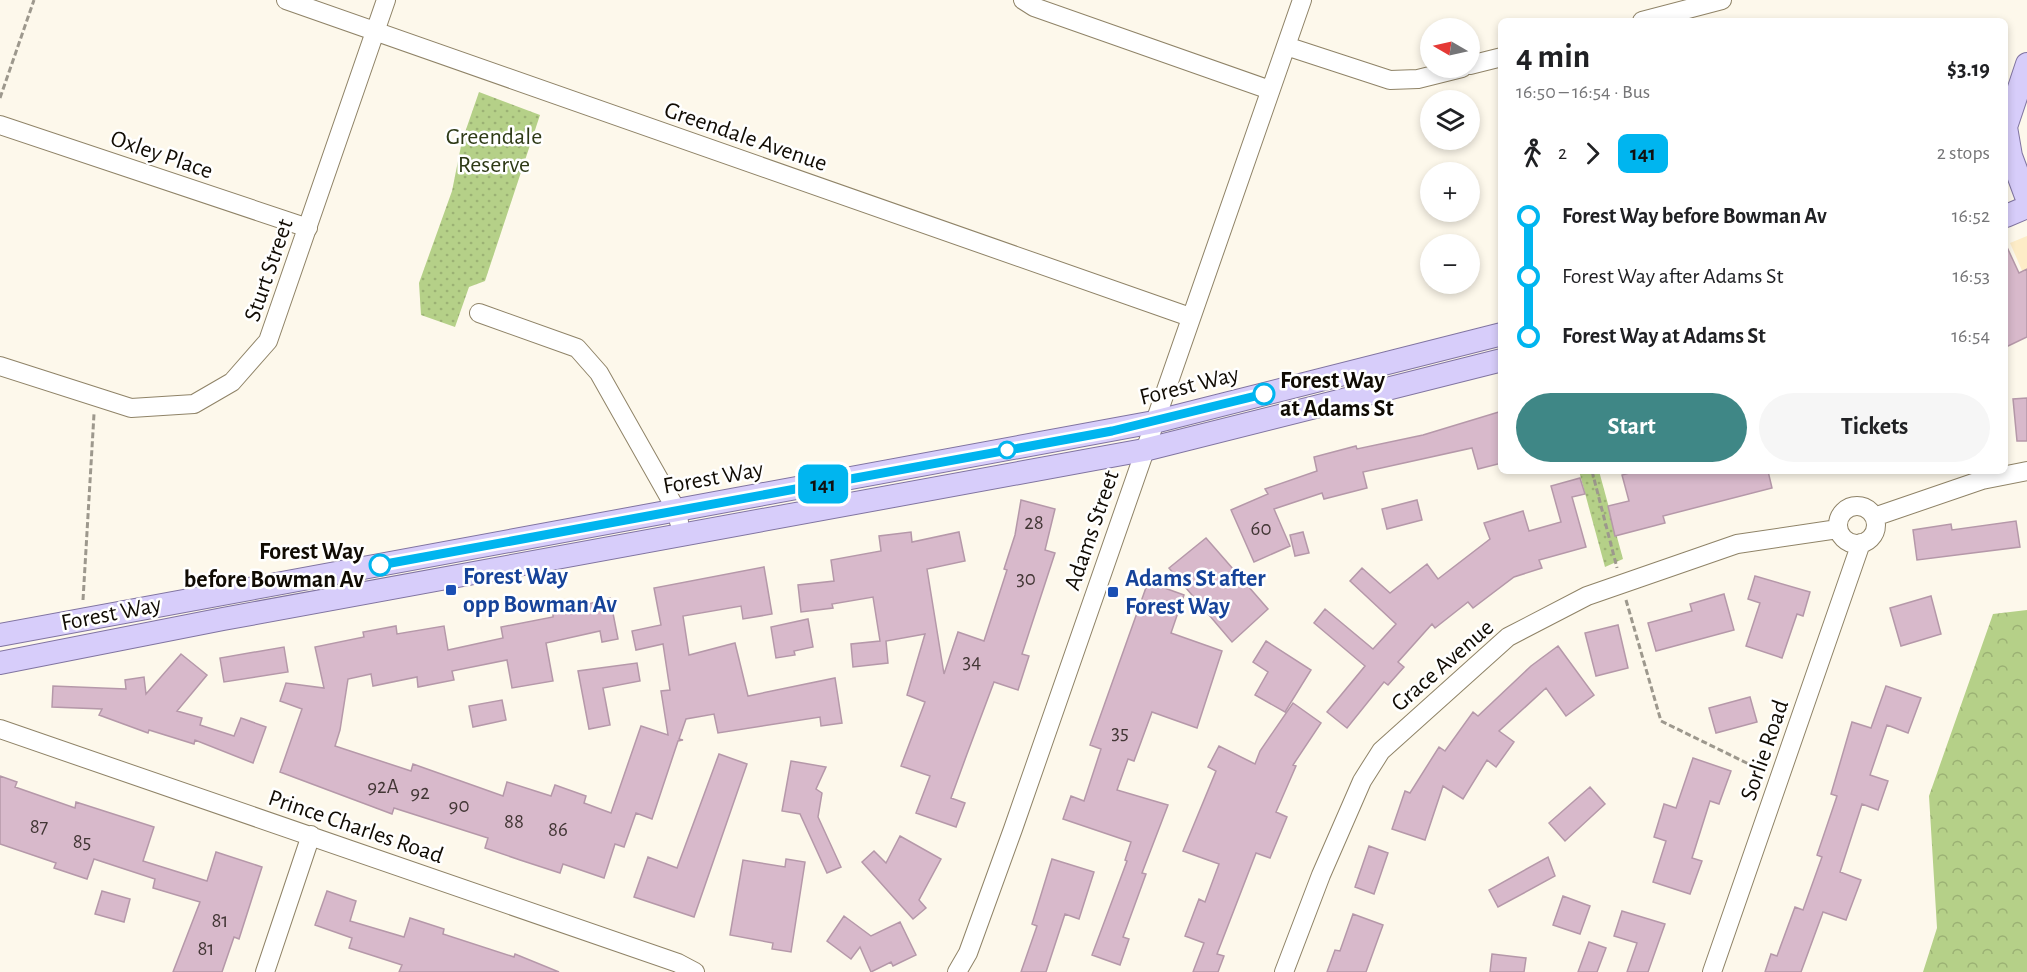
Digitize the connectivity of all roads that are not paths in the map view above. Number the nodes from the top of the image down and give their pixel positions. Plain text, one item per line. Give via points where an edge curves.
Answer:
1 (286, 0) edge
2 (386, 0) edge
3 (1302, 0) edge
4 (1722, 0) edge
5 (1031, 2) edge
6 (1653, 18) edge
7 (374, 31) junction
8 (1286, 46) junction
9 (1498, 58) edge
10 (1480, 62) edge
11 (2027, 64) edge
12 (1422, 78) edge
13 (1270, 90) junction
14 (2008, 121) edge
15 (0, 124) edge
16 (2008, 135) edge
17 (2020, 185) edge
18 (2027, 207) edge
19 (2008, 215) edge
20 (308, 228) junction
21 (479, 313) dead end
22 (1190, 317) junction
23 (1498, 335) edge
24 (1498, 361) edge
25 (0, 366) edge
26 (1154, 422) junction
27 (1144, 450) junction
28 (2027, 471) edge
29 (677, 511) junction
30 (1874, 517) junction
31 (1838, 529) junction
32 (682, 535) junction
33 (1861, 543) junction
34 (0, 636) edge
35 (0, 663) edge
36 (0, 729) edge
37 (311, 835) junction
38 (265, 972) edge
39 (695, 972) edge
40 (957, 972) edge
41 (1284, 972) edge
42 (1712, 972) edge

1 - 7 street, Greendale Avenue
2 - 7 street, Sturt Street
3 - 8 street, Adams Street
4 - 6 street
5 - 13 street
7 - 20 street, Sturt Street
7 - 22 street, Greendale Avenue
8 - 12 street via 1390,80
8 - 13 street, Adams Street
9 - 10 street
11 - 14 main road
13 - 22 street, Adams Street
15 - 20 street, Oxley Place
16 - 17 main road
18 - 19 main road
20 - 25 street, Sturt Street via 268,341 232,382 194,404 131,408
21 - 29 street via 577,348 599,373
22 - 26 street, Adams Street
23 - 26 main road, Forest Way
24 - 27 main road, Forest Way
26 - 27 street, Adams Street
26 - 29 main road, Forest Way
27 - 32 main road, Forest Way
27 - 40 street, Adams Street via 1013,829 968,953
28 - 30 street via 1982,480
29 - 32 street
29 - 34 main road, Forest Way
30 - 31 street via 1862,506 1849,507 1839,516
30 - 33 street via 1874,533
31 - 33 street via 1850,543
31 - 41 street, Grace Avenue via 1737,544 1587,596 1508,637 1381,751 1362,781
32 - 35 main road, Forest Way
33 - 42 street, Sorlie Road
36 - 37 street, Prince Charles Road
37 - 38 street
37 - 39 street, Prince Charles Road

